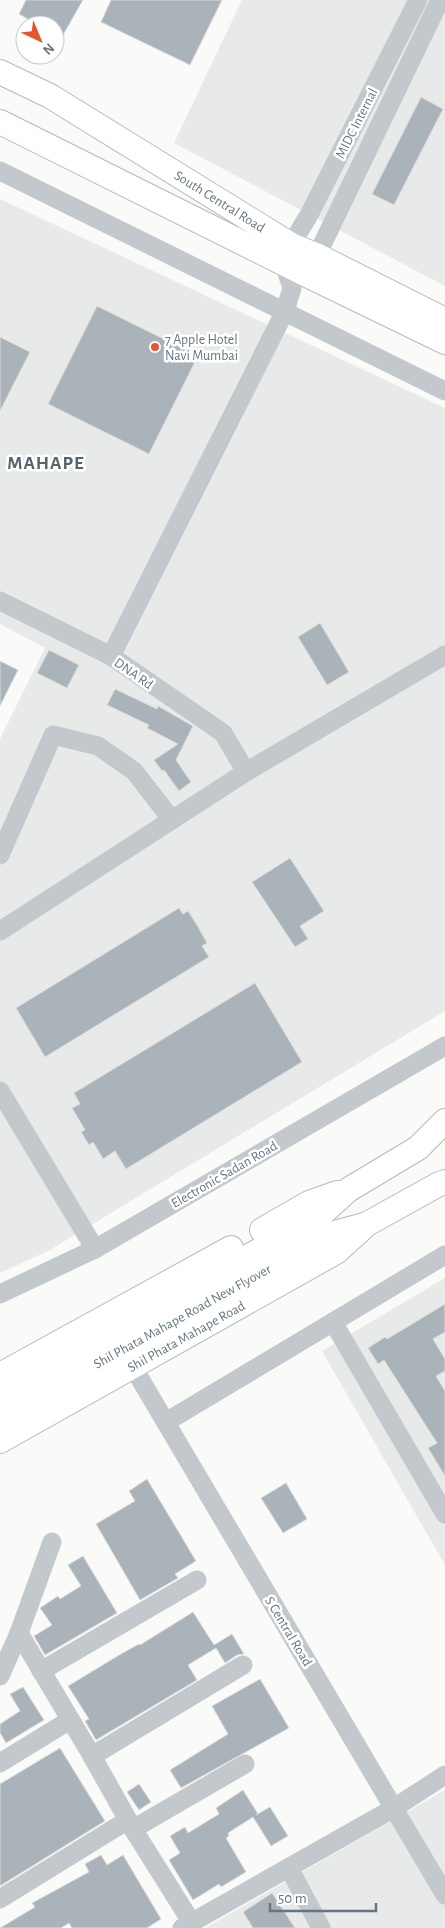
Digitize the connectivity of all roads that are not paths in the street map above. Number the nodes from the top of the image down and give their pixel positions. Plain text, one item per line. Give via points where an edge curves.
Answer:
1 (418, 0) edge
2 (440, 0) edge
3 (0, 72) edge
4 (0, 122) edge
5 (0, 170) edge
6 (288, 255) junction
7 (306, 273) junction
8 (285, 311) junction
9 (445, 320) edge
10 (445, 342) edge
11 (445, 391) edge
12 (0, 601) edge
13 (445, 655) edge
14 (111, 656) junction
15 (246, 772) junction
16 (172, 820) junction
17 (0, 855) edge
18 (0, 931) edge
19 (445, 1046) edge
20 (0, 1091) edge
21 (445, 1121) edge
22 (445, 1140) edge
23 (418, 1148) junction
24 (443, 1181) edge
25 (348, 1190) junction
26 (367, 1224) junction
27 (322, 1226) junction
28 (95, 1249) junction
29 (445, 1255) edge
30 (0, 1294) edge
31 (333, 1322) junction
32 (133, 1367) junction
33 (0, 1375) edge
34 (0, 1396) edge
35 (0, 1419) edge
36 (166, 1422) junction
37 (0, 1441) edge
38 (445, 1514) edge
39 (52, 1542) dead end
40 (197, 1580) dead end
41 (19, 1633) junction
42 (242, 1665) dead end
43 (42, 1671) junction
44 (0, 1676) edge
45 (70, 1720) junction
46 (92, 1756) junction
47 (0, 1763) edge
48 (245, 1764) dead end
49 (445, 1774) edge
50 (394, 1808) junction
51 (130, 1824) junction
52 (289, 1868) junction
53 (445, 1895) edge
54 (0, 1899) edge
55 (187, 1925) edge
56 (321, 1928) edge

1 - 6 street, MIDC Internal
2 - 7 street
3 - 6 main road, South Central Road via 50,96
4 - 6 main road, South Central Road
5 - 8 street
6 - 7 main road, South Central Road
6 - 7 street
7 - 8 street
7 - 9 main road, South Central Road
7 - 10 main road, South Central Road
8 - 11 street
8 - 14 street
12 - 14 street, DNA Rd
13 - 15 street
14 - 15 street, DNA Rd via 223,734
15 - 16 street
16 - 17 street via 134,772 98,746 54,735
16 - 18 street
19 - 28 street, Electronic Sadan Road
20 - 28 street
21 - 23 main road
22 - 23 main road
23 - 25 main road
24 - 26 main road
25 - 27 main road, Shil Phata Mahape Road New Flyover
25 - 33 main road via 309,1203
26 - 27 main road, Shil Phata Mahape Road New Flyover
26 - 32 main road, Shil Phata Mahape Road via 336,1252
27 - 34 main road, Shil Phata Mahape Road New Flyover
27 - 35 main road, Shil Phata Mahape Road New Flyover
28 - 30 street, Electronic Sadan Road
29 - 31 street
31 - 36 street
31 - 38 street
32 - 36 street, S Central Road
32 - 37 main road, Shil Phata Mahape Road
36 - 50 street, S Central Road
39 - 41 street
40 - 43 street
41 - 43 street
41 - 44 street
42 - 46 street
43 - 45 street
45 - 46 street
45 - 47 street
46 - 51 street
48 - 51 street
49 - 50 street
50 - 52 street
50 - 53 street, S Central Road
51 - 54 street
51 - 55 street
52 - 55 street
52 - 56 street

